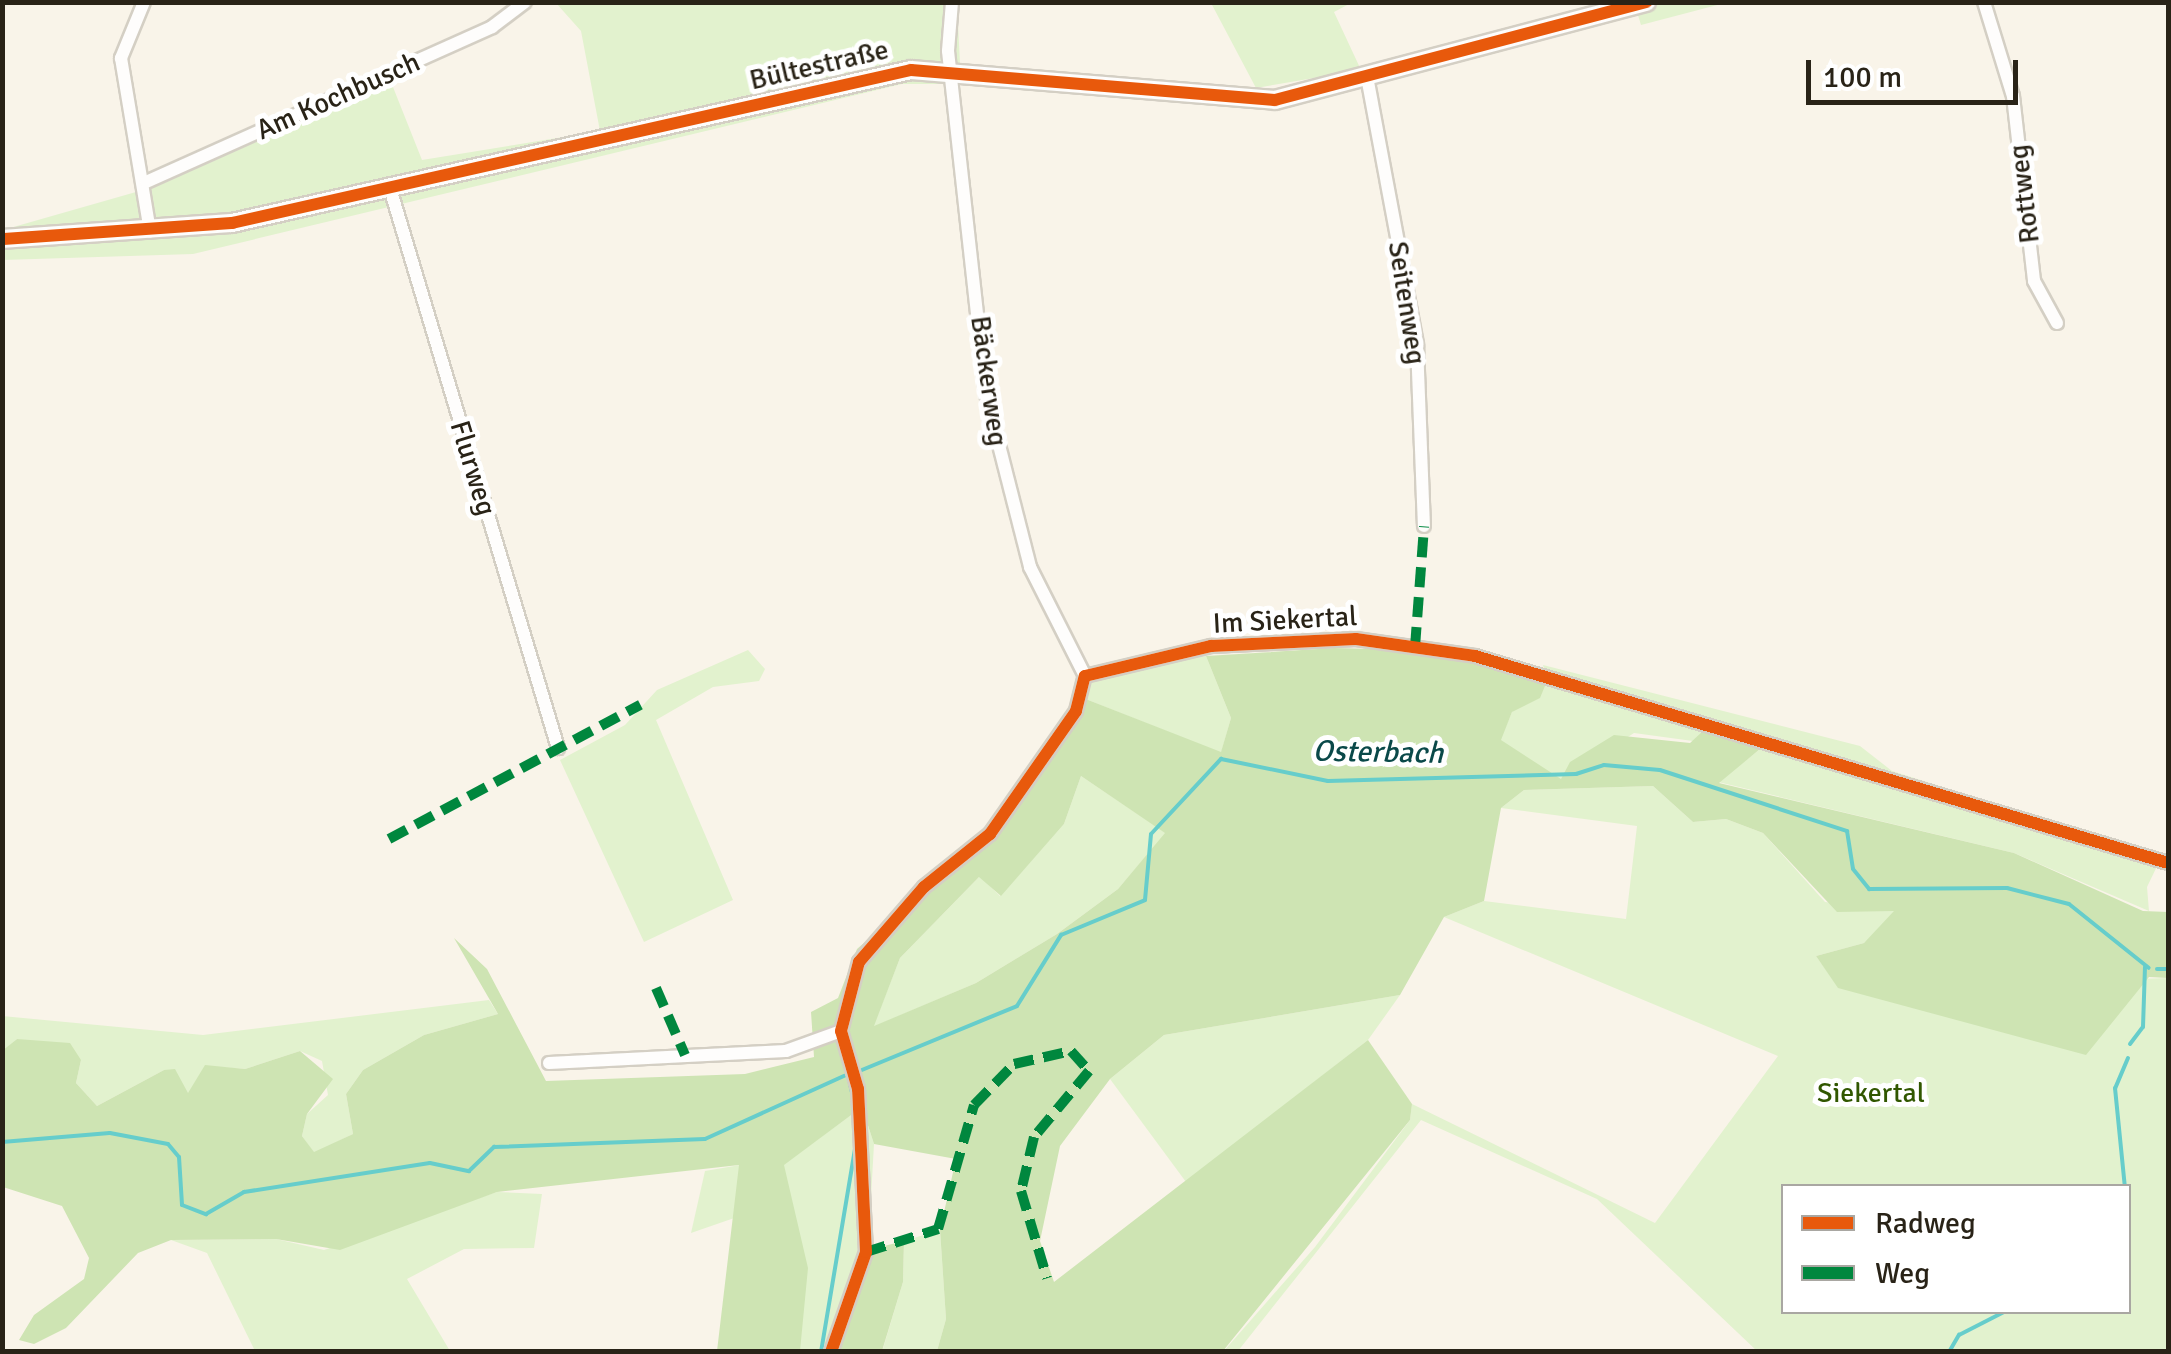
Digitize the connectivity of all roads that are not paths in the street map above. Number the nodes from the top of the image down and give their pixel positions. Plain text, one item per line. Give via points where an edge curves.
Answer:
1 (144, 2) edge
2 (526, 2) edge
3 (952, 2) edge
4 (1646, 2) edge
5 (1984, 2) edge
6 (951, 71) junction
7 (1368, 82) junction
8 (146, 182) junction
9 (390, 188) junction
10 (150, 232) junction
11 (2, 239) edge
12 (2058, 323) dead end
13 (1424, 526) dead end
14 (1085, 676) junction
15 (558, 748) dead end
16 (2168, 863) edge
17 (841, 1031) junction
18 (549, 1063) dead end
19 (830, 1352) edge

1 - 8 street via 122,58
2 - 8 street, Am Kochbusch via 492,28
3 - 6 street, Bäckerweg
4 - 7 street, Bültestraße
5 - 12 street, Rottweg via 2013,96 2034,281
6 - 7 street, Bültestraße via 1202,100 1274,100
6 - 9 street, Bültestraße via 891,74
6 - 14 street, Bäckerweg via 986,394 1030,567
7 - 13 street, Seitenweg via 1417,345
8 - 10 street
9 - 10 street, Bültestraße
9 - 15 street, Flurweg
10 - 11 street, Bültestraße
14 - 16 street, Im Siekertal via 1211,646 1356,639 1475,656
14 - 17 street via 1076,711 990,834 924,887 860,962
17 - 18 street via 786,1051
17 - 19 street via 855,1078 866,1252

